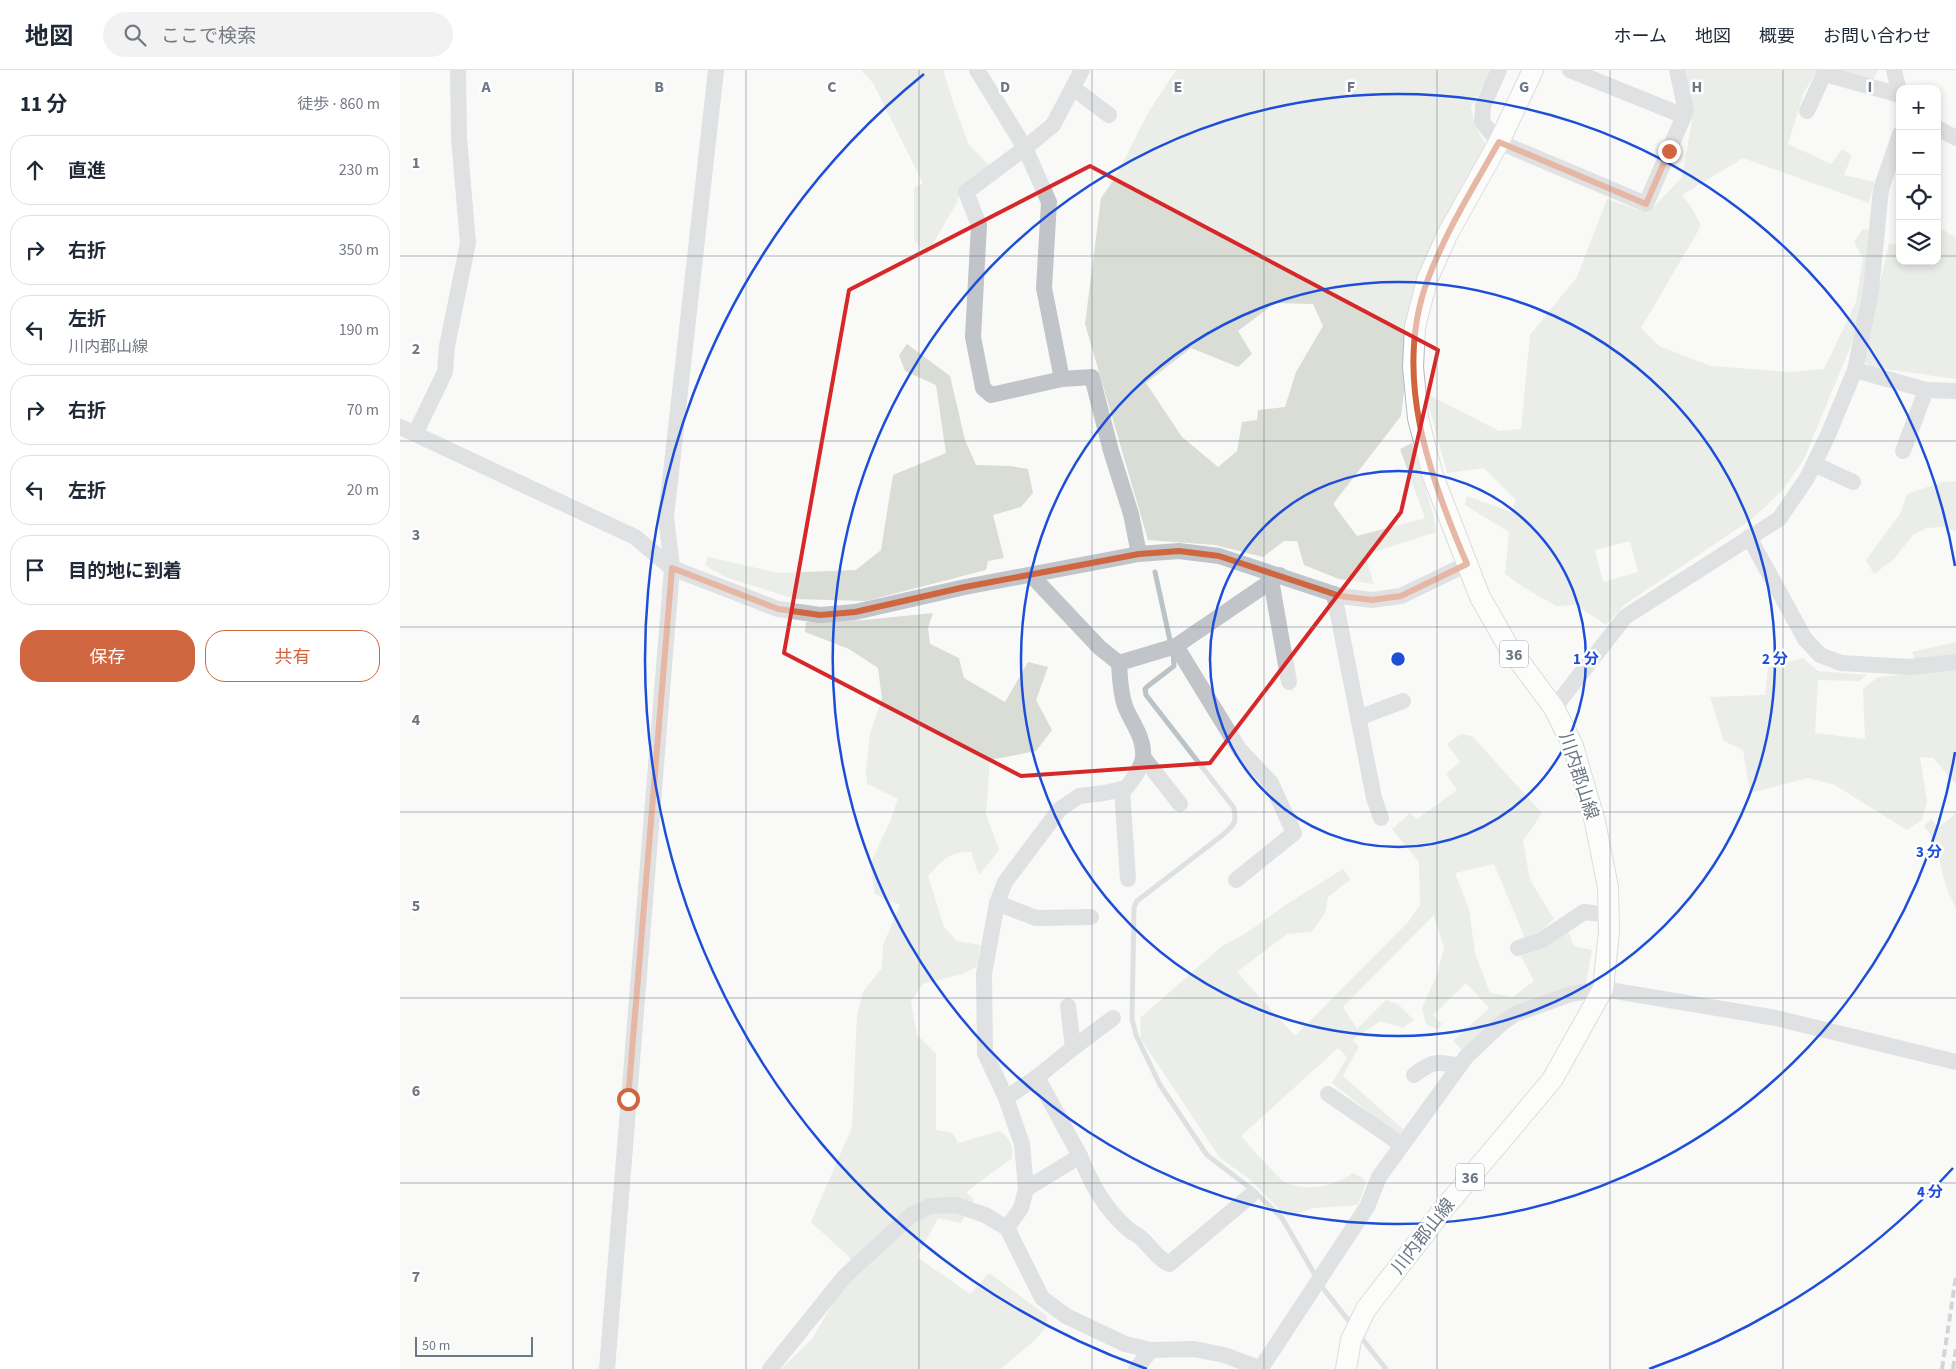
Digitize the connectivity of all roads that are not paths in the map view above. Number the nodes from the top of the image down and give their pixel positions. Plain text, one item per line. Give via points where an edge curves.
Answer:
1 (458, 70) edge
2 (716, 70) edge
3 (977, 70) edge
4 (1499, 70) edge
5 (1533, 70) edge
6 (1570, 70) edge
7 (1678, 70) edge
8 (1894, 70) edge
9 (1825, 72) edge
10 (1076, 77) edge
11 (1897, 85) edge
12 (1896, 95) edge
13 (1807, 111) dead end
14 (1109, 114) dead end
15 (1684, 116) junction
16 (1941, 130) edge
17 (1956, 138) edge
18 (1499, 142) junction
19 (1896, 146) edge
20 (1025, 148) junction
21 (1855, 370) junction
22 (1062, 380) junction
23 (1926, 390) junction
24 (1956, 391) edge
25 (400, 427) edge
26 (415, 434) junction
27 (1903, 452) dead end
28 (1814, 464) junction
29 (1853, 482) dead end
30 (1749, 537) junction
31 (1139, 554) junction
32 (1467, 564) junction
33 (672, 568) junction
34 (1031, 575) junction
35 (1276, 578) junction
36 (1334, 594) junction
37 (1174, 647) junction
38 (1956, 662) edge
39 (1119, 663) junction
40 (1289, 682) dead end
41 (1403, 701) dead end
42 (1554, 708) junction
43 (1358, 718) junction
44 (1143, 758) junction
45 (1122, 789) junction
46 (1180, 804) dead end
47 (1380, 818) dead end
48 (1128, 879) dead end
49 (1236, 880) dead end
50 (997, 903) junction
51 (1609, 915) junction
52 (1091, 918) dead end
53 (1518, 948) dead end
54 (1603, 989) junction
55 (1068, 1006) dead end
56 (1113, 1018) dead end
57 (1073, 1048) junction
58 (1956, 1062) edge
59 (1459, 1066) junction
60 (1414, 1074) dead end
61 (1037, 1077) junction
62 (1328, 1094) dead end
63 (1006, 1098) junction
64 (1402, 1145) junction
65 (1080, 1156) junction
66 (1026, 1189) junction
67 (1250, 1196) dead end
68 (1007, 1228) junction
69 (1151, 1350) junction
70 (608, 1369) edge
71 (770, 1369) edge
72 (1136, 1369) edge
73 (1261, 1369) edge
74 (1346, 1369) edge

1 - 26 street via 458,138 468,243 447,346 446,372
2 - 33 street via 666,517
3 - 20 street
4 - 18 street via 1483,106 1482,122
5 - 18 main road, 川内郡山線 / 36
6 - 15 street
7 - 15 street via 1686,111
8 - 11 street
9 - 12 street
9 - 13 street
10 - 14 street
10 - 20 street via 1053,125
15 - 18 street via 1646,204
16 - 17 street
18 - 32 main road, 川内郡山線 / 36 via 1447,235 1427,280 1412,367 1418,418 1433,476
19 - 21 street via 1881,189 1871,291
20 - 22 street via 1049,202 1044,288
20 - 22 street via 966,192 979,225 974,337 982,388 991,396
21 - 23 street
21 - 28 street
22 - 31 street via 1092,377 1131,514
23 - 24 street
23 - 27 street
25 - 26 street
26 - 33 street via 635,537
28 - 29 street
28 - 30 street via 1779,519
30 - 38 street via 1805,639 1820,655 1841,663 1910,667
30 - 42 street via 1625,617
31 - 34 street
31 - 35 street via 1179,551 1219,556
32 - 36 street via 1401,596 1372,600
32 - 42 main road, 川内郡山線 / 36 via 1480,597 1508,646
33 - 34 street via 778,609 820,615 855,612
33 - 70 street
34 - 39 street via 1100,648
35 - 36 street
35 - 37 street
35 - 40 street
36 - 43 street
37 - 39 street
37 - 49 street via 1239,749 1271,783 1294,833
39 - 44 street via 1125,706 1141,740
41 - 43 street
42 - 51 main road, 川内郡山線 / 36 via 1573,746 1595,822 1608,887
43 - 47 street
44 - 45 street via 1137,773
44 - 46 street
45 - 48 street
45 - 50 street via 1079,796 1060,809 1005,882
50 - 52 street via 1036,918
50 - 63 street via 984,974 985,1053
51 - 53 street via 1584,912 1542,940
51 - 54 main road, 川内郡山線 / 36
54 - 58 street via 1776,1018
54 - 59 street via 1571,994 1516,1014 1502,1023
54 - 74 main road, 川内郡山線 / 36 via 1552,1080 1446,1206 1366,1309 1351,1340
55 - 57 street
56 - 57 street
57 - 61 street
59 - 60 street via 1440,1062 1428,1064
59 - 64 street
61 - 63 street
61 - 65 street
62 - 64 street
63 - 66 street via 1022,1144
64 - 73 street via 1379,1177 1367,1207
65 - 66 street
65 - 67 street via 1102,1202 1169,1264
66 - 68 street via 1021,1208
68 - 69 street via 1042,1298 1066,1316 1125,1344
68 - 71 street via 985,1215 956,1205 930,1206 911,1215 844,1276
69 - 72 street
69 - 73 street via 1194,1349 1224,1355

